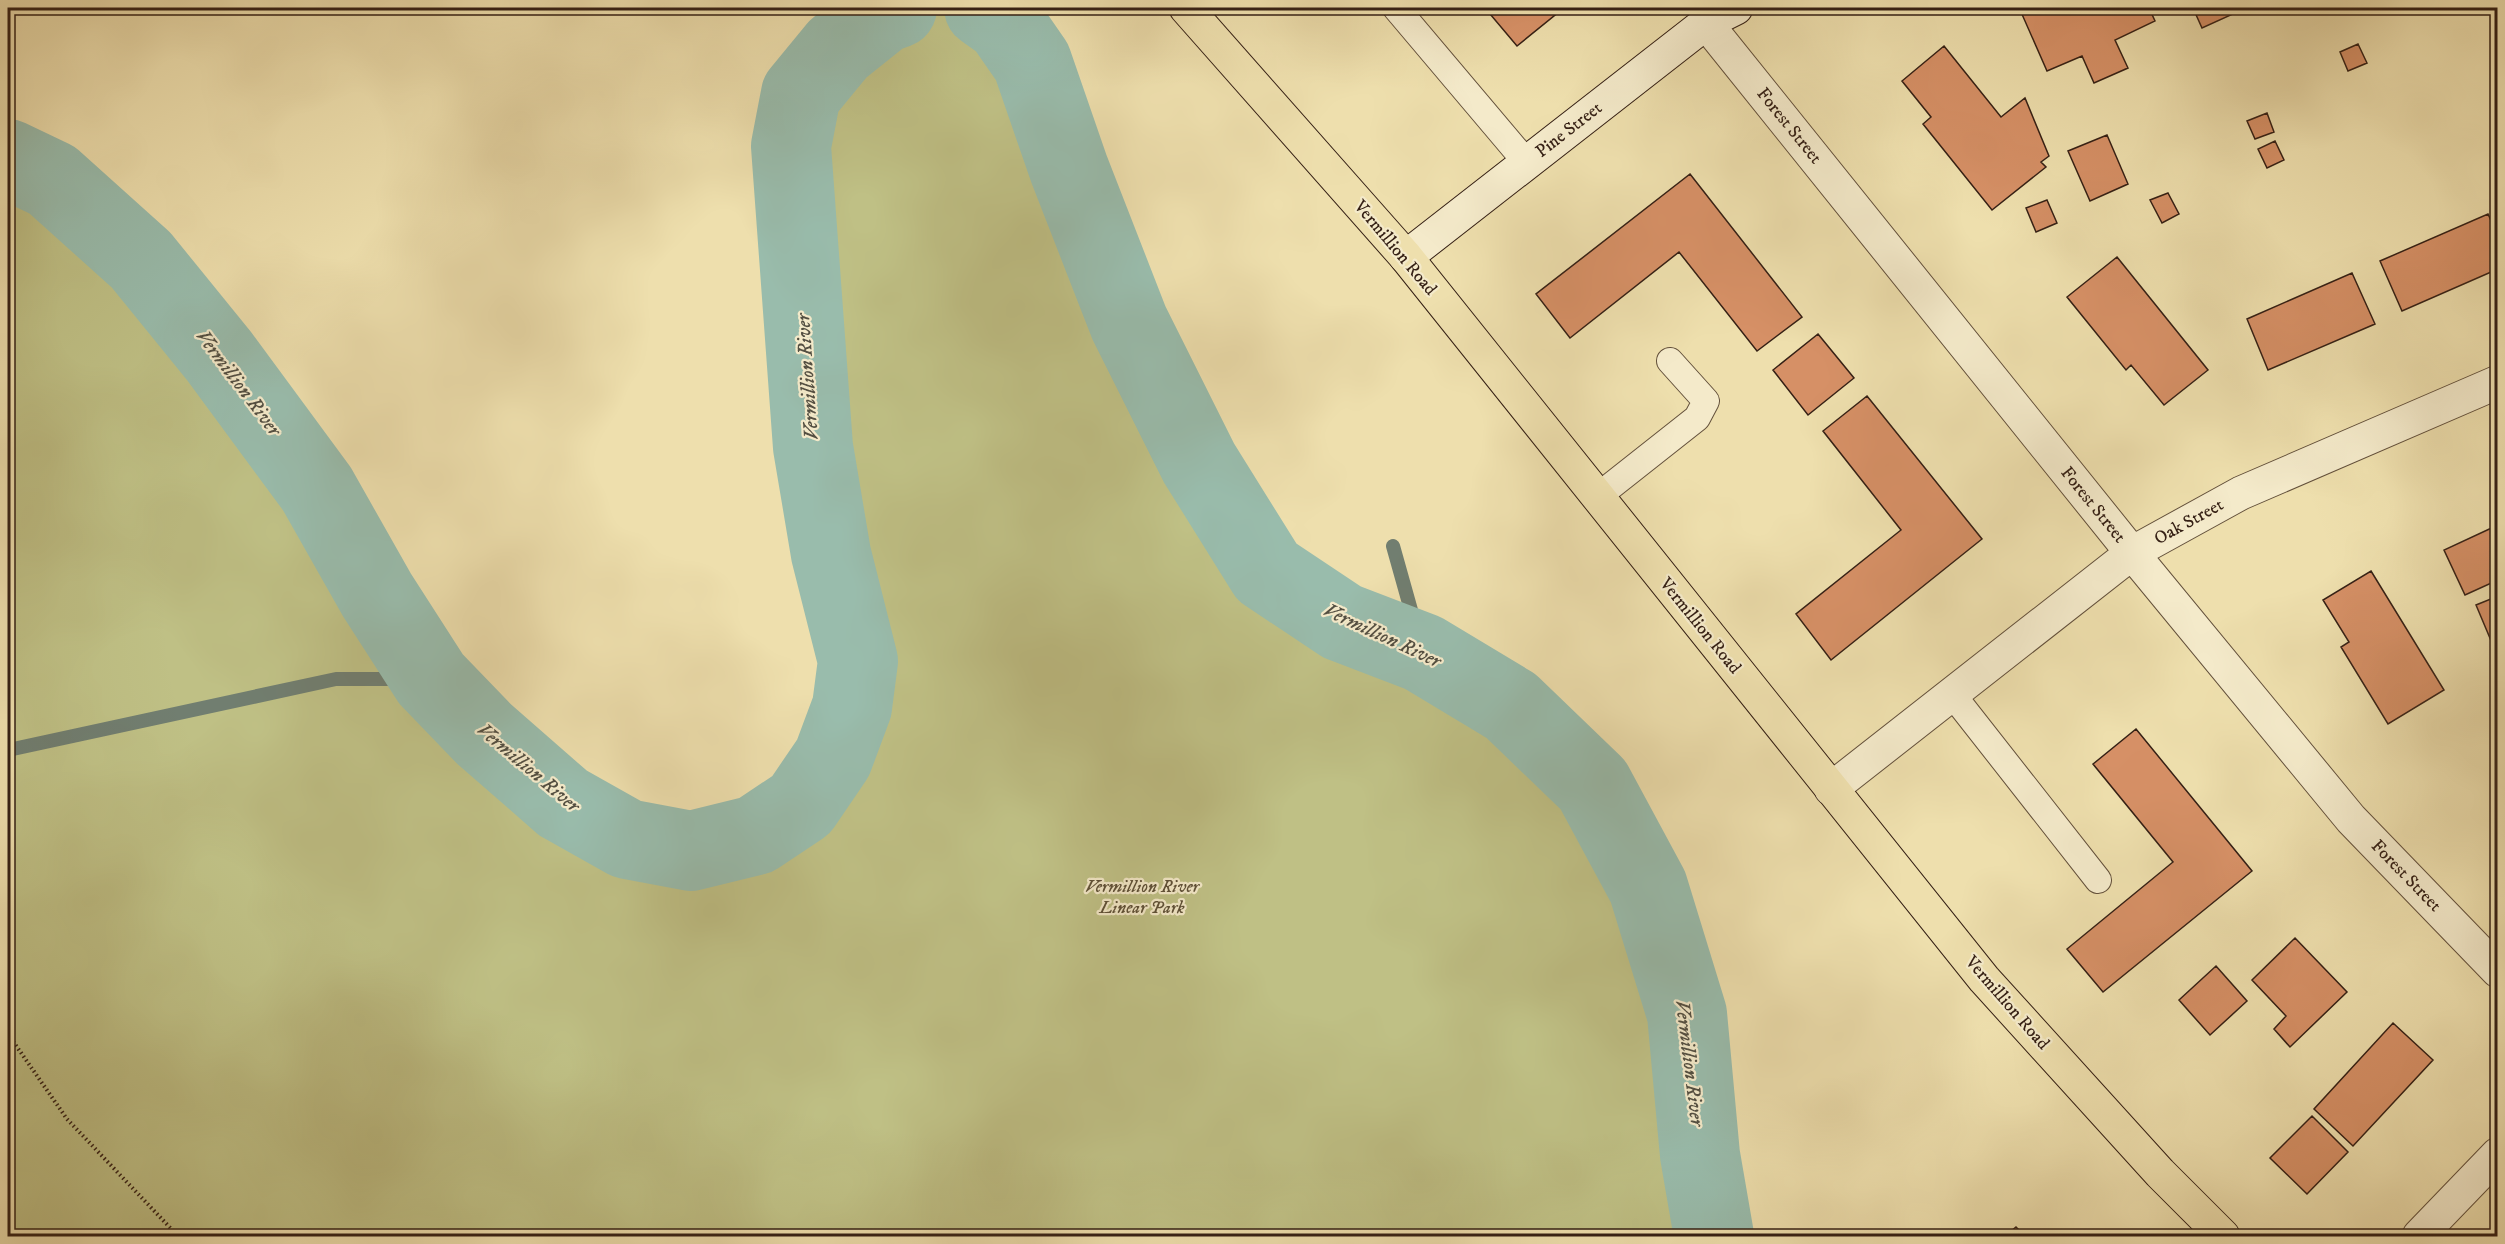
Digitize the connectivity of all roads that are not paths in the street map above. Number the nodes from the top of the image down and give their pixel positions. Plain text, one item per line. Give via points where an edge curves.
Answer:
1 (1186, 8) edge
2 (1396, 8) edge
3 (1736, 8) edge
4 (1706, 23) junction
5 (1527, 163) junction
6 (1406, 257) junction
7 (1670, 361) dead end
8 (2498, 382) edge
9 (1597, 497) junction
10 (2132, 553) junction
11 (1952, 694) junction
12 (1831, 789) junction
13 (2098, 880) dead end
14 (2498, 971) edge
15 (2498, 1154) edge
16 (2223, 1236) edge
17 (2419, 1236) edge

1 - 6 main road, Vermillion Road
2 - 5 lane
3 - 4 street, Pine Street
4 - 5 street, Pine Street
4 - 10 street, Forest Street
5 - 6 street, Pine Street
6 - 9 main road, Vermillion Road
7 - 9 lane via 1706,401 1697,418
8 - 10 street, Oak Street via 2241,493
9 - 12 main road, Vermillion Road
10 - 11 street, Oak Street
10 - 14 street, Forest Street via 2351,819
11 - 12 street, Oak Street
11 - 13 lane
12 - 16 main road, Vermillion Road via 1984,979 2160,1173
15 - 17 street

